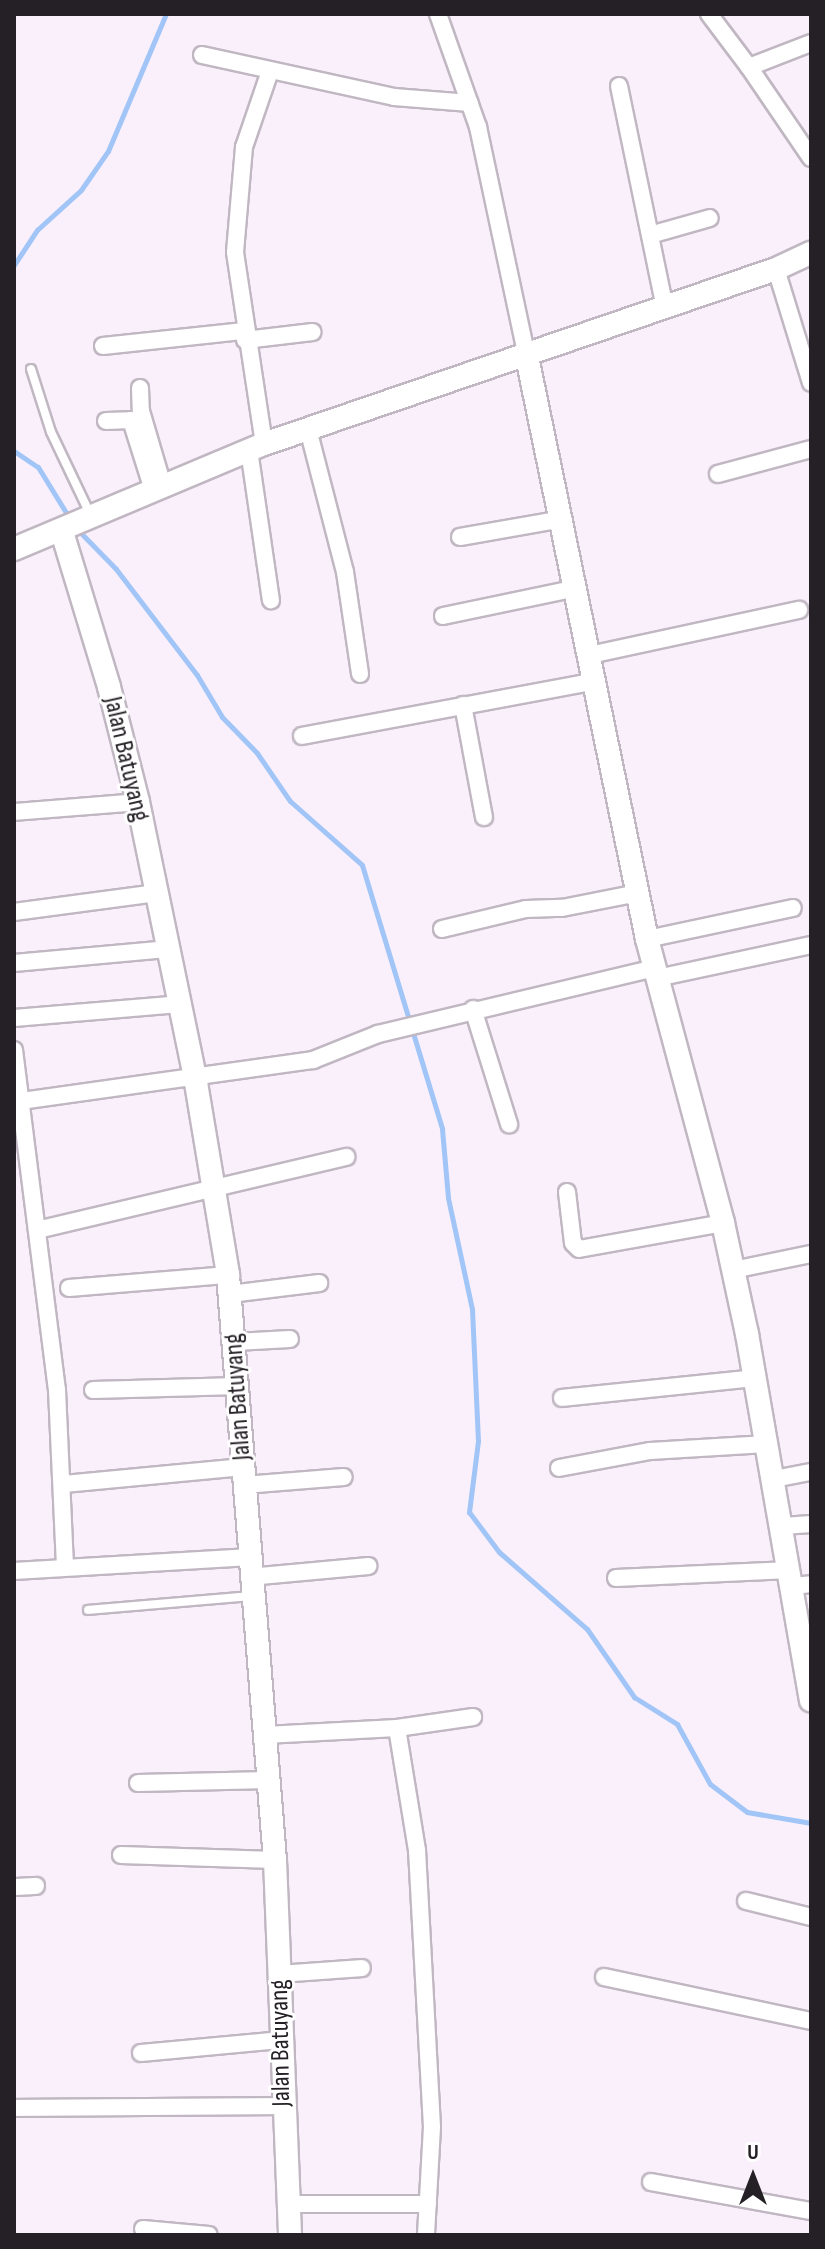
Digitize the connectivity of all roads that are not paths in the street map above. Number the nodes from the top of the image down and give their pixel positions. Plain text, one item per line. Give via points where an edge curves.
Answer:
1 (438, 14) edge
2 (709, 14) edge
3 (811, 43) edge
4 (202, 55) dead end
5 (749, 67) junction
6 (270, 71) junction
7 (619, 86) dead end
8 (470, 103) junction
9 (811, 158) edge
10 (710, 218) dead end
11 (650, 235) junction
12 (811, 253) edge
13 (776, 269) junction
14 (665, 308) junction
15 (313, 332) dead end
16 (244, 335) junction
17 (103, 346) dead end
18 (527, 357) junction
19 (31, 369) dead end
20 (811, 383) edge
21 (140, 388) dead end
22 (106, 421) dead end
23 (308, 429) junction
24 (257, 447) junction
25 (811, 449) edge
26 (718, 474) dead end
27 (159, 491) junction
28 (563, 519) junction
29 (77, 524) junction
30 (460, 537) dead end
31 (41, 541) junction
32 (14, 549) edge
33 (75, 574) junction
34 (577, 588) junction
35 (271, 600) dead end
36 (799, 610) dead end
37 (443, 616) dead end
38 (590, 655) junction
39 (360, 674) dead end
40 (596, 681) junction
41 (463, 705) junction
42 (302, 736) dead end
43 (138, 802) junction
44 (14, 812) edge
45 (484, 817) dead end
46 (157, 893) junction
47 (638, 893) junction
48 (793, 908) dead end
49 (14, 912) edge
50 (442, 929) dead end
51 (647, 939) junction
52 (811, 945) edge
53 (169, 949) junction
54 (14, 963) edge
55 (655, 973) junction
56 (179, 1004) junction
57 (473, 1009) junction
58 (14, 1018) edge
59 (14, 1050) edge
60 (195, 1076) junction
61 (16, 1102) edge
62 (509, 1124) dead end
63 (347, 1157) dead end
64 (214, 1192) junction
65 (567, 1192) dead end
66 (723, 1223) junction
67 (37, 1230) junction
68 (811, 1254) edge
69 (733, 1270) junction
70 (319, 1283) dead end
71 (229, 1284) junction
72 (69, 1288) dead end
73 (290, 1339) dead end
74 (235, 1342) junction
75 (756, 1378) junction
76 (239, 1386) junction
77 (93, 1390) dead end
78 (562, 1398) dead end
79 (767, 1444) junction
80 (559, 1468) dead end
81 (811, 1472) edge
82 (243, 1476) junction
83 (344, 1477) dead end
84 (774, 1479) junction
85 (64, 1484) junction
86 (811, 1524) edge
87 (783, 1526) junction
88 (65, 1566) junction
89 (368, 1566) dead end
90 (14, 1571) edge
91 (249, 1577) junction
92 (616, 1578) dead end
93 (798, 1580) edge
94 (88, 1610) dead end
95 (808, 1665) edge
96 (811, 1700) edge
97 (473, 1717) dead end
98 (397, 1728) junction
99 (265, 1735) junction
100 (269, 1780) junction
101 (138, 1783) dead end
102 (121, 1855) dead end
103 (275, 1860) junction
104 (36, 1886) dead end
105 (14, 1887) edge
106 (746, 1901) dead end
107 (811, 1917) edge
108 (362, 1968) dead end
109 (280, 1974) junction
110 (604, 1977) dead end
111 (811, 2021) edge
112 (282, 2040) junction
113 (141, 2053) dead end
114 (281, 2106) junction
115 (14, 2108) edge
116 (651, 2182) dead end
117 (288, 2204) junction
118 (428, 2204) junction
119 (811, 2211) edge
120 (143, 2229) dead end
121 (209, 2235) edge
122 (290, 2235) edge
123 (426, 2235) edge

1 - 8 street
2 - 5 street
3 - 5 street
4 - 6 street
5 - 9 street
6 - 8 street via 394,97
6 - 16 street via 244,147 236,201 235,252
7 - 11 street
8 - 18 street
10 - 11 street
11 - 14 street
12 - 13 street
13 - 14 street
13 - 20 street
14 - 18 street
15 - 16 street
16 - 17 street
16 - 24 street
18 - 23 street
18 - 28 street
19 - 29 lane
21 - 27 street
22 - 27 street via 131,420
23 - 24 street
23 - 39 street via 345,572
24 - 27 street
24 - 35 street
25 - 26 street
27 - 29 street
28 - 30 street
28 - 34 street
29 - 31 street
29 - 33 street, Jalan Batuyang
31 - 32 street
31 - 33 street
33 - 43 street, Jalan Batuyang
34 - 37 street
34 - 38 street
36 - 38 street
38 - 40 street
40 - 41 street
40 - 47 street
41 - 42 street
41 - 45 street
43 - 44 street
43 - 46 street, Jalan Batuyang
46 - 49 street
46 - 53 street, Jalan Batuyang
47 - 50 street via 562,908 526,909
47 - 51 street
48 - 51 street
51 - 55 street
52 - 55 street
53 - 54 street
53 - 56 street, Jalan Batuyang
55 - 57 street
55 - 66 street
56 - 58 street
56 - 60 street, Jalan Batuyang
57 - 60 street via 313,1060
57 - 62 street
59 - 61 street
60 - 61 street
60 - 64 street, Jalan Batuyang
61 - 67 street
63 - 64 street
64 - 67 street
64 - 71 street, Jalan Batuyang
65 - 66 street via 573,1243 579,1249
66 - 69 street
67 - 85 street
68 - 69 street
69 - 75 street
70 - 71 street
71 - 72 street
71 - 74 street, Jalan Batuyang
73 - 74 street
74 - 76 street, Jalan Batuyang
75 - 78 street
75 - 79 street
76 - 77 street
76 - 82 street, Jalan Batuyang
79 - 80 street via 650,1451
79 - 84 street
81 - 84 street
82 - 83 street
82 - 85 street
82 - 91 street, Jalan Batuyang
84 - 87 street
85 - 88 street
86 - 87 street
87 - 93 street
88 - 90 street
88 - 91 street
89 - 91 street
91 - 94 lane
91 - 99 street, Jalan Batuyang
92 - 93 street
93 - 95 street
95 - 96 street
97 - 98 street
98 - 99 street
98 - 118 street via 417,1850 432,2127
99 - 100 street, Jalan Batuyang
100 - 101 street
100 - 103 street, Jalan Batuyang
102 - 103 street
103 - 109 street, Jalan Batuyang
104 - 105 street
106 - 107 street
108 - 109 street
109 - 112 street, Jalan Batuyang
110 - 111 street
112 - 113 street
112 - 114 street, Jalan Batuyang
114 - 115 street
114 - 117 street, Jalan Batuyang
116 - 119 street
117 - 118 street
117 - 122 street, Jalan Batuyang
118 - 123 street
120 - 121 street

